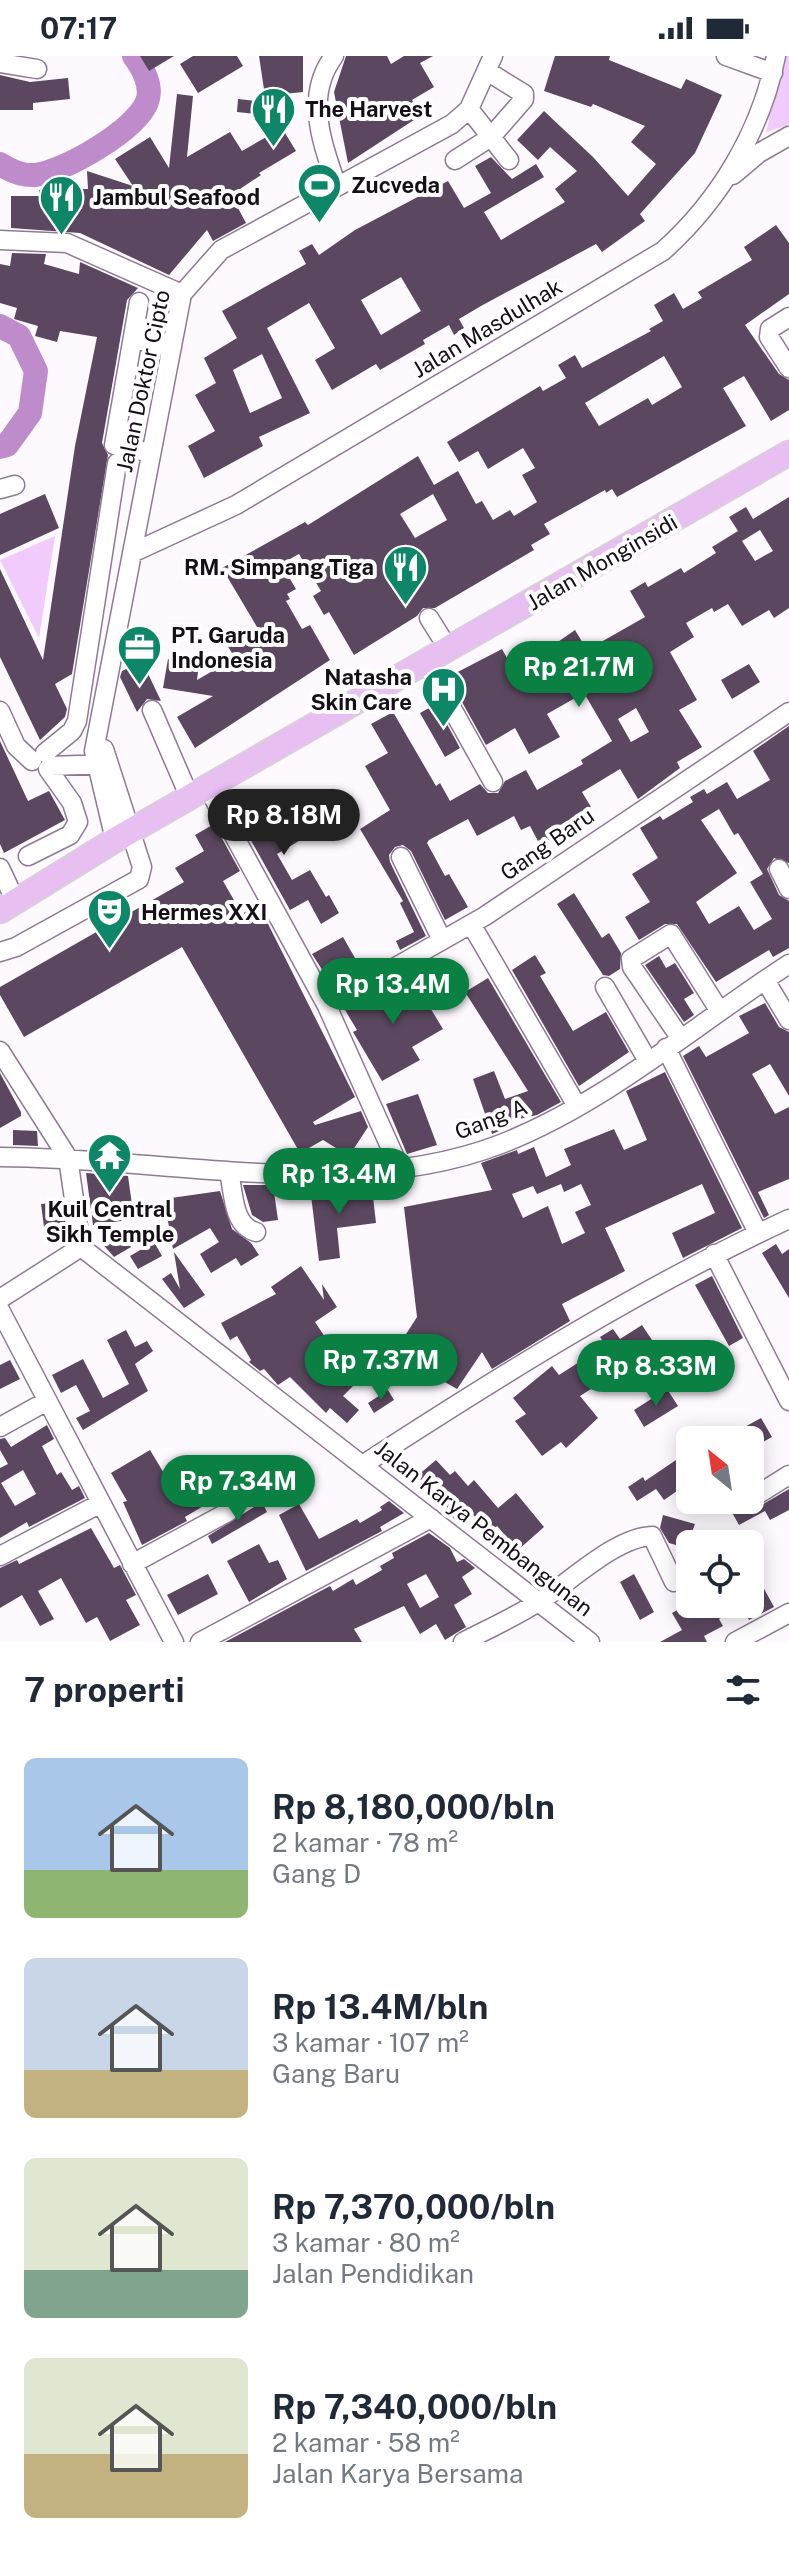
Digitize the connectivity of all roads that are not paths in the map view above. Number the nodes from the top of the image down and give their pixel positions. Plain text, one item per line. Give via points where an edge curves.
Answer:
1 (726, 56) edge
2 (326, 61) edge
3 (0, 63) edge
4 (490, 64) edge
5 (774, 65) edge
6 (37, 69) dead end
7 (469, 109) junction
8 (789, 136) edge
9 (491, 137) junction
10 (455, 160) dead end
11 (509, 160) dead end
12 (336, 184) junction
13 (722, 184) junction
14 (0, 240) edge
15 (182, 294) junction
16 (139, 302) dead end
17 (789, 317) edge
18 (133, 339) junction
19 (172, 347) junction
20 (789, 368) edge
21 (151, 453) junction
22 (789, 453) edge
23 (117, 463) dead end
24 (132, 553) junction
25 (429, 618) dead end
26 (449, 650) junction
27 (427, 664) junction
28 (152, 710) dead end
29 (0, 711) edge
30 (789, 712) edge
31 (100, 752) junction
32 (45, 761) junction
33 (493, 782) dead end
34 (199, 793) junction
35 (122, 836) junction
36 (28, 856) dead end
37 (401, 857) dead end
38 (0, 868) edge
39 (779, 869) dead end
40 (789, 889) edge
41 (8, 906) edge
42 (471, 924) junction
43 (442, 940) junction
44 (0, 952) edge
45 (789, 964) edge
46 (765, 980) junction
47 (605, 987) dead end
48 (327, 1006) junction
49 (719, 1010) junction
50 (789, 1020) edge
51 (674, 1044) junction
52 (0, 1051) edge
53 (648, 1061) junction
54 (577, 1106) junction
55 (0, 1157) edge
56 (68, 1158) junction
57 (401, 1171) junction
58 (229, 1172) junction
59 (789, 1219) edge
60 (256, 1232) dead end
61 (758, 1233) junction
62 (81, 1247) junction
63 (714, 1254) junction
64 (0, 1299) edge
65 (0, 1310) edge
66 (47, 1401) junction
67 (789, 1401) edge
68 (0, 1427) edge
69 (364, 1464) junction
70 (789, 1475) edge
71 (764, 1491) edge
72 (101, 1503) junction
73 (228, 1512) dead end
74 (431, 1518) junction
75 (0, 1556) edge
76 (132, 1564) junction
77 (674, 1582) dead end
78 (539, 1602) junction
79 (789, 1613) edge
80 (174, 1642) edge
81 (200, 1642) edge
82 (463, 1642) edge
83 (590, 1642) edge
84 (735, 1642) edge

1 - 5 street
2 - 12 street via 316,113
3 - 6 street
4 - 7 street, Jalan Doktor Cipto
4 - 9 street via 525,96
5 - 13 street, Jalan Masdulhak via 767,97
7 - 9 street
7 - 12 street, Jalan Doktor Cipto via 452,124
8 - 13 street
9 - 10 street
9 - 11 street
12 - 15 street, Jalan Doktor Cipto via 221,250
13 - 24 street, Jalan Masdulhak via 691,225 636,268 236,505
14 - 15 street via 67,243
15 - 19 street, Jalan Doktor Cipto
16 - 18 street
17 - 20 street via 770,329 769,337
18 - 19 street
18 - 21 street via 114,445
19 - 21 street, Jalan Doktor Cipto
21 - 24 street, Jalan Doktor Cipto
22 - 26 main road, Jalan Monginsidi
23 - 32 street via 77,721
24 - 31 street, Jalan Doktor Cipto
25 - 26 street
26 - 27 main road, Jalan Monginsidi
27 - 33 street
27 - 34 main road, Jalan Monginsidi
28 - 34 street
29 - 32 street via 16,746
30 - 42 street, Gang Baru
31 - 32 street
31 - 35 street, Jalan Doktor Cipto
32 - 36 street via 78,822 65,839
34 - 35 main road, Jalan Monginsidi
34 - 48 street
35 - 41 main road, Jalan Monginsidi
35 - 44 street, Jalan Doktor Cipto via 142,867 134,884
37 - 43 street
38 - 41 street
39 - 40 street
42 - 43 street, Gang Baru
42 - 54 street
43 - 48 street, Gang Baru
45 - 46 street, Gang A
46 - 49 street, Gang A
46 - 50 street
47 - 53 street
48 - 57 street
49 - 51 street, Gang A
49 - 51 street via 671,934 631,959
51 - 53 street, Gang A
51 - 61 street
52 - 56 street
53 - 54 street, Gang A
54 - 57 street, Gang A via 490,1148
55 - 56 street, Gang A
56 - 58 street, Gang A
56 - 62 street
57 - 58 street, Gang A
58 - 60 street via 239,1220
59 - 61 street
61 - 63 street
62 - 64 street
62 - 69 street, Jalan Karya Pembangunan
63 - 67 street
63 - 69 street via 459,1402
65 - 66 street
66 - 68 street
66 - 72 street
69 - 74 street, Jalan Karya Pembangunan
70 - 71 street
72 - 75 street
72 - 76 street
73 - 76 street
74 - 78 street, Jalan Karya Pembangunan
74 - 81 street
76 - 80 street
77 - 78 street via 656,1541 648,1536 618,1549
78 - 82 street
78 - 83 street, Jalan Karya Pembangunan
79 - 84 street

